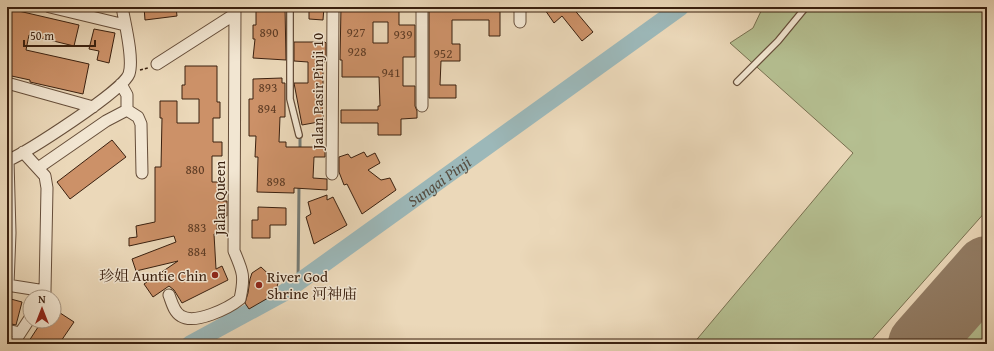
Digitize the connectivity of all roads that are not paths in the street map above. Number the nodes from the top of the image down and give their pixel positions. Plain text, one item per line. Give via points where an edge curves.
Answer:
1 (50, 7) edge
2 (122, 7) edge
3 (290, 7) edge
4 (333, 7) edge
5 (422, 7) edge
6 (520, 7) edge
7 (806, 7) edge
8 (235, 11) edge
9 (520, 22) dead end
10 (125, 25) junction
11 (157, 64) road end
12 (737, 82) dead end
13 (7, 83) edge
14 (121, 84) junction
15 (422, 106) dead end
16 (93, 107) junction
17 (127, 110) junction
18 (299, 135) dead end
19 (24, 152) junction
20 (8, 161) edge
21 (38, 168) junction
22 (142, 173) dead end
23 (332, 174) dead end
24 (8, 232) edge
25 (7, 285) edge
26 (23, 289) edge
27 (44, 289) edge
28 (169, 295) dead end
29 (23, 329) edge
30 (7, 330) edge
31 (20, 333) junction
32 (13, 344) edge

1 - 10 street
2 - 10 street
3 - 18 lane via 290,99
4 - 23 street, Jalan Pasir Pinji 10
5 - 15 street
6 - 9 street
7 - 12 lane via 778,41
8 - 11 street
8 - 28 street, Jalan Queen via 234,251 244,278 240,299 208,315 190,319 182,317 174,310
10 - 14 street via 130,61 129,74
13 - 16 street
14 - 16 street
14 - 17 street via 127,95
16 - 19 street
17 - 21 street via 106,121
17 - 22 street via 138,117 141,124
19 - 20 street
19 - 21 street
20 - 24 street
21 - 27 street via 45,176 47,188
24 - 25 street
25 - 26 street
29 - 31 street
30 - 31 street
31 - 32 street

